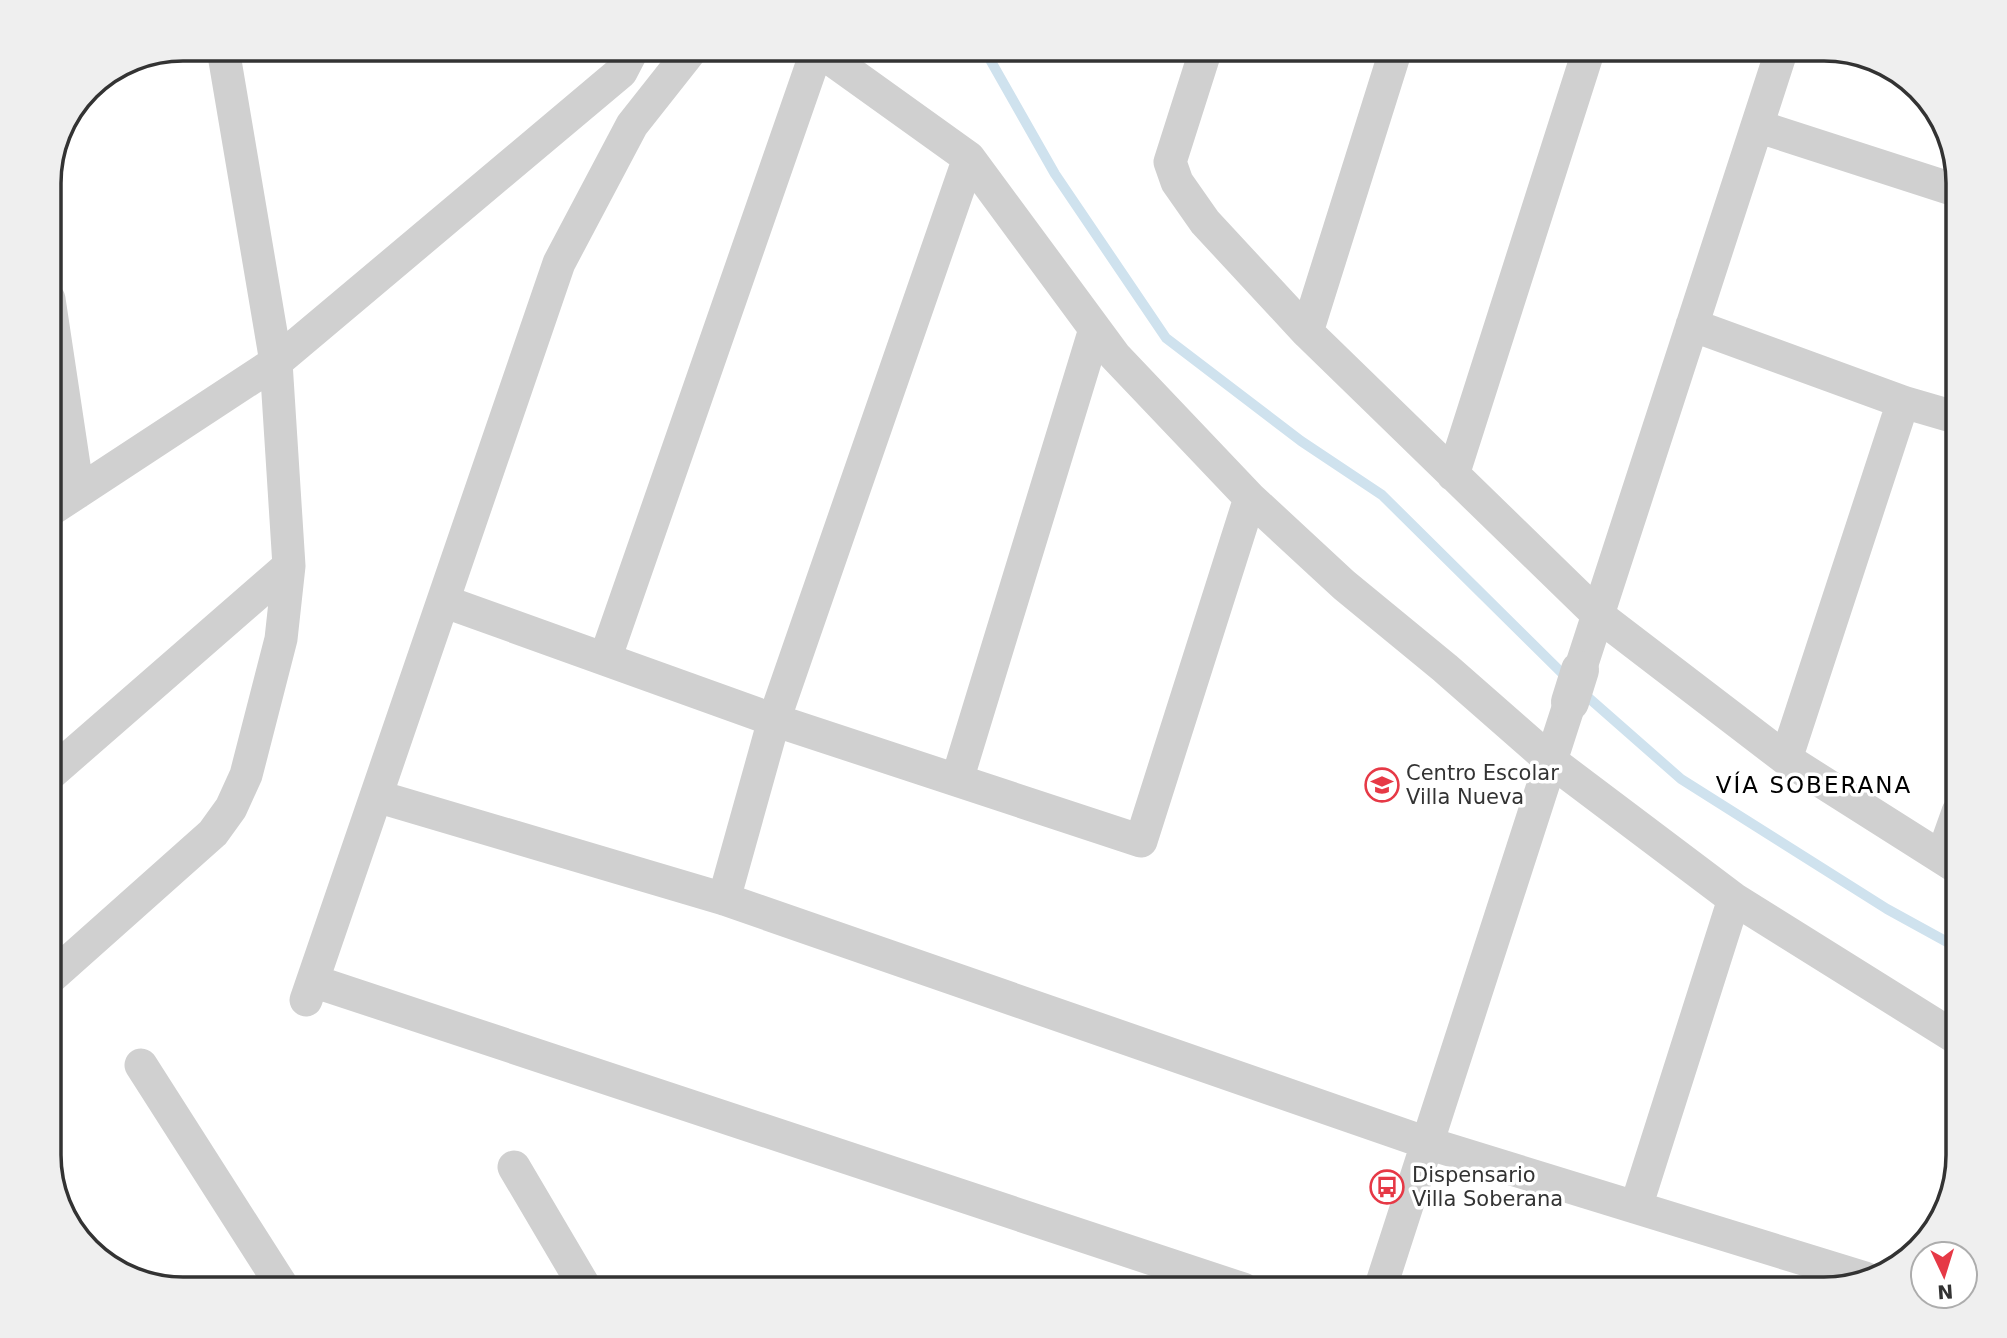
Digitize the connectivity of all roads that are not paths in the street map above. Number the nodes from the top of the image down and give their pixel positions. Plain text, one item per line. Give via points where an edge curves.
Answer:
1 (225, 61) edge
2 (627, 61) edge
3 (683, 61) edge
4 (813, 61) edge
5 (834, 61) edge
6 (1202, 61) edge
7 (1392, 61) edge
8 (1585, 61) edge
9 (1778, 61) edge
10 (1756, 126) junction
11 (969, 158) junction
12 (1946, 187) edge
13 (1692, 325) junction
14 (1095, 329) junction
15 (1307, 332) junction
16 (276, 362) junction
17 (62, 386) edge
18 (1903, 402) junction
19 (1946, 415) edge
20 (1453, 475) junction
21 (78, 492) junction
22 (1250, 498) junction
23 (62, 502) edge
24 (289, 566) junction
25 (443, 601) junction
26 (1598, 615) junction
27 (605, 660) junction
28 (774, 720) junction
29 (1786, 759) junction
30 (1551, 761) junction
31 (62, 764) edge
32 (957, 780) junction
33 (376, 796) junction
34 (1946, 860) edge
35 (724, 899) junction
36 (1734, 899) junction
37 (62, 967) edge
38 (1946, 1032) edge
39 (141, 1065) dead end
40 (1427, 1143) junction
41 (514, 1167) dead end
42 (1636, 1208) junction
43 (1851, 1274) edge
44 (276, 1277) edge
45 (579, 1277) edge
46 (1205, 1277) edge
47 (1384, 1277) edge

1 - 16 street
2 - 16 street via 621,72
3 - 25 street via 632,125 559,263
4 - 27 street
5 - 11 street
6 - 15 street via 1170,162 1177,182 1205,222
7 - 15 street
8 - 20 street
9 - 10 street
10 - 12 street
10 - 13 street
11 - 14 street
11 - 28 street
13 - 18 street
13 - 26 street
14 - 22 street via 1115,356
14 - 32 street
15 - 20 street
16 - 21 street
16 - 24 street
17 - 21 street
18 - 19 street
18 - 29 street
20 - 26 street
21 - 23 street
22 - 30 street via 1344,585
22 - 32 street via 1142,841
24 - 31 street
24 - 37 street via 281,639 246,775 231,808 213,833
25 - 27 street
25 - 33 street
26 - 29 street
26 - 30 street
27 - 28 street
28 - 32 street
28 - 35 street
29 - 34 street
30 - 36 street
30 - 40 street
33 - 35 street
33 - 46 street via 310,991
35 - 40 street
36 - 38 street
36 - 42 street
39 - 44 street
40 - 42 street
40 - 47 street
41 - 45 street
42 - 43 street

